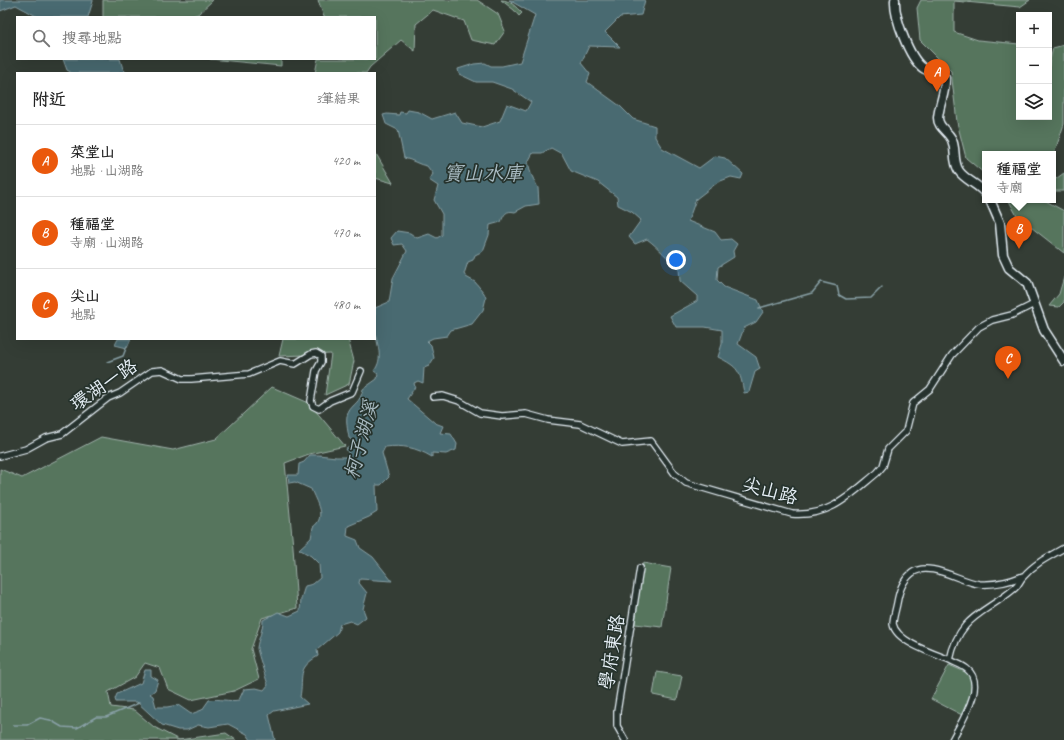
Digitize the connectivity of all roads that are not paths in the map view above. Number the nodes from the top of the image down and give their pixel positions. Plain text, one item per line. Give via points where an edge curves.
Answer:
1 (895, 0) edge
2 (982, 190) edge
3 (991, 203) edge
4 (1034, 304) junction
5 (1064, 361) edge
6 (361, 371) dead end
7 (433, 397) dead end
8 (0, 456) edge
9 (1064, 548) edge
10 (640, 568) dead end
11 (1023, 576) junction
12 (950, 660) junction
13 (625, 740) edge
14 (952, 740) edge

1 - 2 street via 897,18 917,64 924,70 941,74 945,78 944,96 938,117 940,125 953,142 959,171
3 - 4 street via 1000,223 1003,255 1009,268 1027,283
4 - 5 street via 1044,330
4 - 7 street, 尖山路 via 979,327 952,355 930,389 913,403 906,431 888,449 877,473 832,508 804,515 792,514 686,483 675,474 651,441 622,444 580,424 526,414 502,416 480,413 459,401 443,396
6 - 8 street, 環湖一路 via 352,392 330,401 319,409 313,406 312,402 316,371 321,362 321,356 316,353 295,364 280,361 249,374 232,376 182,379 162,370 152,371 120,393 108,398 62,434 46,438 26,449
9 - 11 street via 1041,561
10 - 13 street, 學府東路 via 617,712 617,726
11 - 12 street via 1016,587 971,618 953,644
11 - 12 street via 1006,583 978,584 941,571 921,569 912,573 900,589 893,623 897,634 912,644
12 - 14 street via 968,669 975,681 974,697

